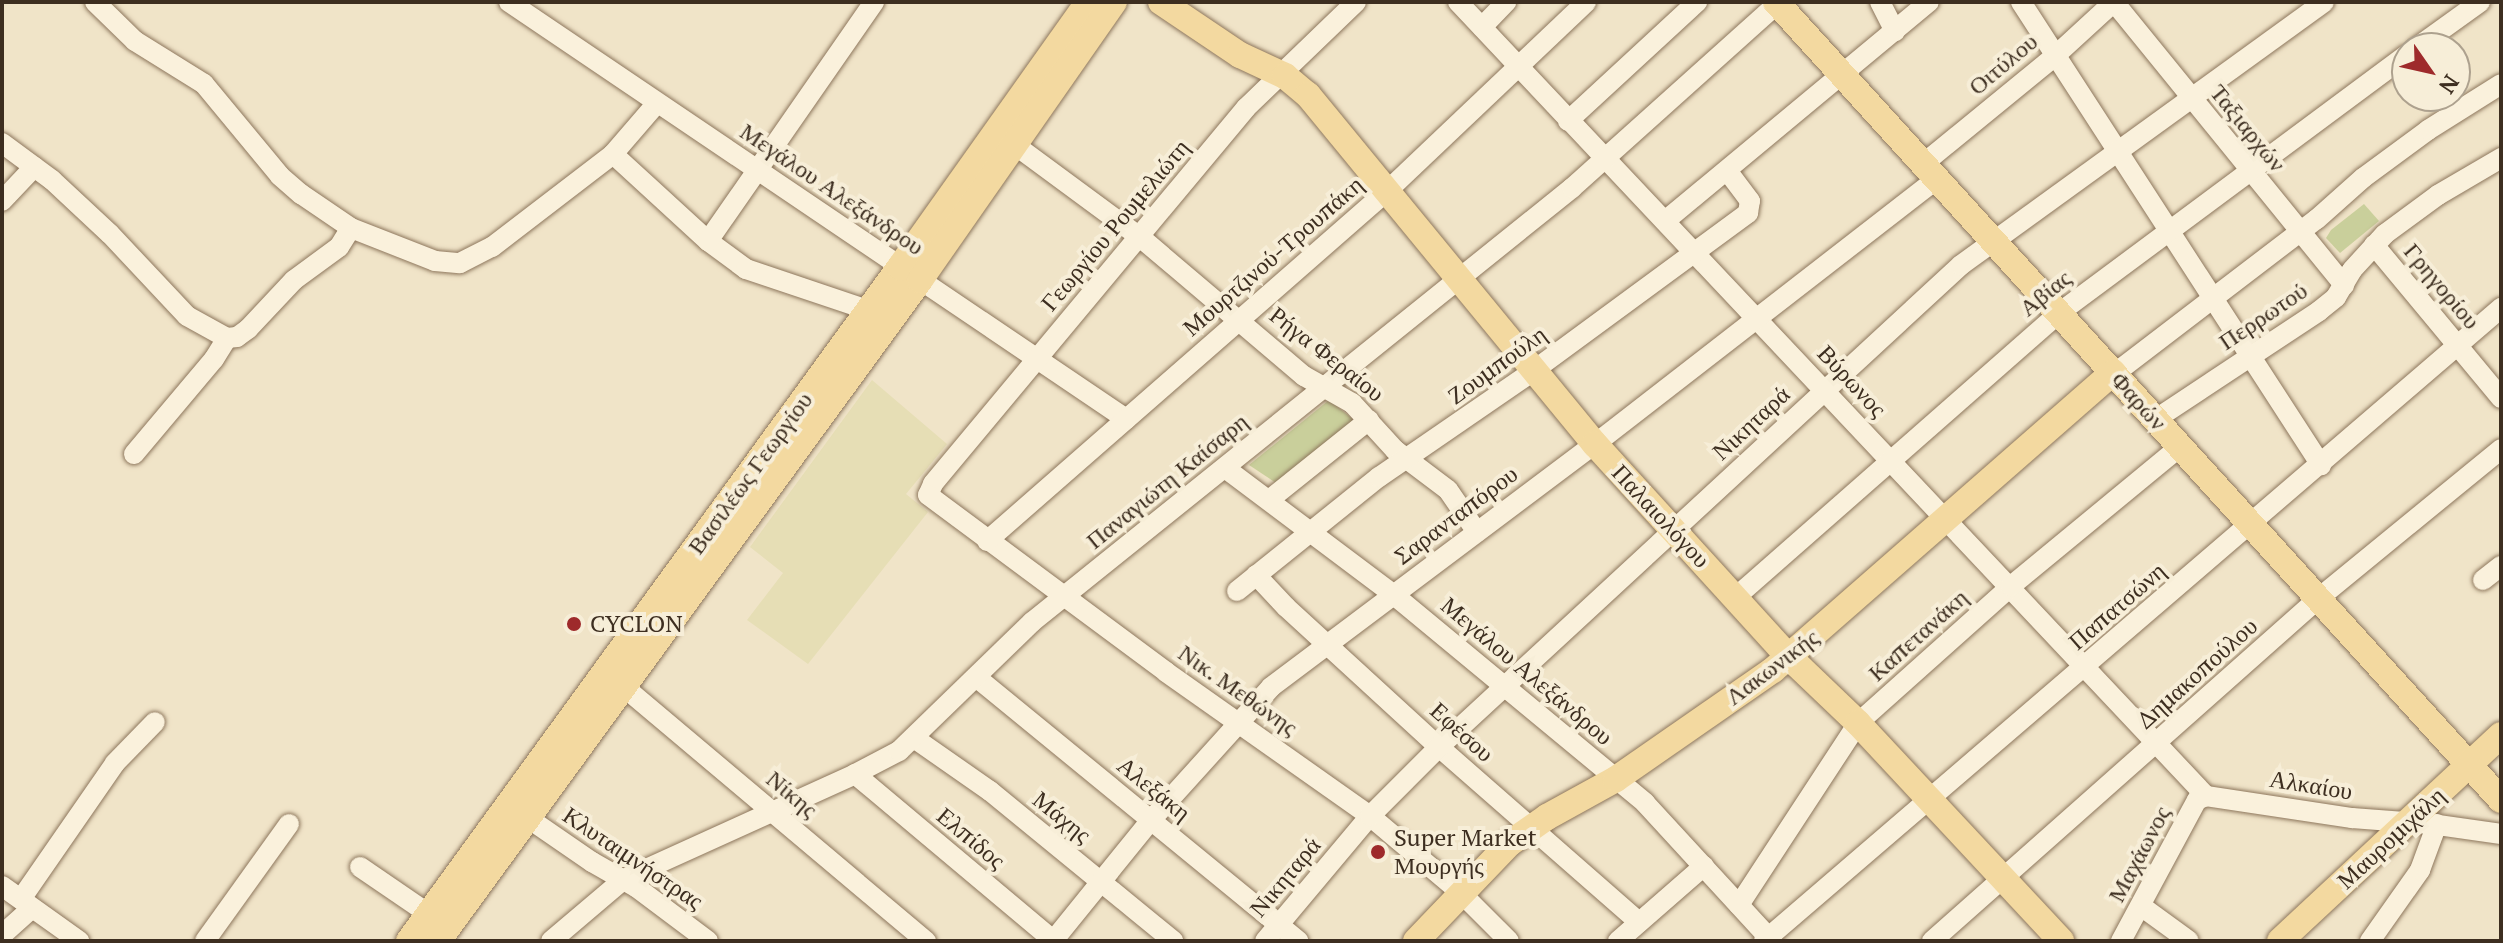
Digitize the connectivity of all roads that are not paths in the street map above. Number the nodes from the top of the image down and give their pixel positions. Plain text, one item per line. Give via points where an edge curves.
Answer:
1 (95, 2) edge
2 (509, 2) edge
3 (874, 2) edge
4 (1088, 2) edge
5 (1114, 2) edge
6 (1161, 2) edge
7 (1356, 2) edge
8 (1458, 2) edge
9 (1506, 2) edge
10 (1586, 2) edge
11 (1697, 2) edge
12 (1880, 2) edge
13 (1929, 2) edge
14 (2021, 2) edge
15 (2114, 2) edge
16 (2324, 2) edge
17 (2480, 2) edge
18 (1777, 3) edge
19 (1482, 27) junction
20 (1895, 31) junction
21 (2438, 32) edge
22 (2055, 56) junction
23 (1517, 66) junction
24 (2391, 67) edge
25 (1281, 74) junction
26 (1843, 75) junction
27 (2501, 84) edge
28 (2190, 97) junction
29 (657, 103) junction
30 (1568, 121) junction
31 (2, 143) edge
32 (1015, 145) junction
33 (2117, 150) junction
34 (613, 154) junction
35 (2501, 158) edge
36 (1605, 160) junction
37 (34, 167) junction
38 (757, 170) junction
39 (2249, 170) junction
40 (1728, 172) junction
41 (1930, 172) junction
42 (1386, 192) junction
43 (2, 201) edge
44 (1665, 221) junction
45 (351, 228) junction
46 (2168, 231) junction
47 (2300, 232) junction
48 (1140, 237) junction
49 (1992, 239) junction
50 (708, 241) junction
51 (2374, 245) junction
52 (1695, 253) junction
53 (910, 273) junction
54 (1457, 279) junction
55 (2344, 285) junction
56 (2212, 298) junction
57 (2501, 308) edge
58 (868, 310) junction
59 (2059, 313) junction
60 (1757, 317) junction
61 (1242, 320) junction
62 (227, 338) junction
63 (2458, 346) junction
64 (2250, 357) junction
65 (1038, 358) junction
66 (1533, 371) junction
67 (2114, 373) junction
68 (1326, 386) junction
69 (1825, 391) junction
70 (2501, 398) edge
71 (1126, 419) junction
72 (2156, 419) junction
73 (1369, 420) junction
74 (1595, 444) junction
75 (2181, 446) junction
76 (2501, 449) edge
77 (134, 454) dead end
78 (1407, 460) junction
79 (1891, 460) junction
80 (2321, 465) junction
81 (1225, 468) junction
82 (928, 495) joint
83 (1269, 500) junction
84 (1948, 520) junction
85 (2252, 524) junction
86 (1675, 529) junction
87 (1312, 530) junction
88 (1477, 532) junction
89 (987, 541) junction
90 (2501, 566) edge
91 (1256, 575) junction
92 (2483, 580) dead end
93 (2011, 586) junction
94 (1237, 591) dead end
95 (1065, 595) junction
96 (1394, 595) junction
97 (1736, 597) junction
98 (2319, 598) junction
99 (1326, 644) junction
100 (1789, 657) junction
101 (2086, 666) junction
102 (976, 677) junction
103 (624, 687) junction
104 (1506, 687) junction
105 (1238, 720) junction
106 (155, 722) dead end
107 (1858, 723) junction
108 (2501, 735) edge
109 (914, 738) junction
110 (2158, 742) junction
111 (1439, 747) junction
112 (2470, 764) junction
113 (855, 774) junction
114 (1616, 779) junction
115 (2206, 796) junction
116 (1930, 800) junction
117 (2501, 800) edge
118 (772, 812) junction
119 (1370, 816) junction
120 (528, 818) junction
121 (1151, 820) junction
122 (289, 824) dead end
123 (2408, 824) junction
124 (2437, 824) junction
125 (1531, 828) junction
126 (2501, 834) edge
127 (1704, 866) junction
128 (360, 867) dead end
129 (624, 879) junction
130 (2003, 879) junction
131 (1102, 881) junction
132 (2, 886) edge
133 (1460, 892) junction
134 (26, 904) junction
135 (1739, 905) junction
136 (2141, 906) junction
137 (429, 914) junction
138 (1639, 922) junction
139 (1279, 924) junction
140 (2, 935) edge
141 (1768, 940) edge
142 (79, 941) edge
143 (205, 941) edge
144 (409, 941) edge
145 (438, 941) edge
146 (551, 941) edge
147 (708, 941) edge
148 (926, 941) edge
149 (1054, 941) edge
150 (1173, 941) edge
151 (1265, 941) edge
152 (1299, 941) edge
153 (1416, 941) edge
154 (1509, 941) edge
155 (1618, 941) edge
156 (1932, 941) edge
157 (2061, 941) edge
158 (2121, 941) edge
159 (2189, 941) edge
160 (2280, 941) edge
161 (2370, 941) edge

1 - 45 street via 135,41 204,84 280,176
2 - 29 street, Μεγάλου Αλεξάνδρου
3 - 38 street
4 - 53 main road, Βασιλέως Γεωργίου
5 - 32 main road, Βασιλέως Γεωργίου
6 - 25 main road, Παλαιολόγου via 1240,55
7 - 25 street, Γεωργίου Ρουμελιώτη
8 - 19 street, Βύρωνος
9 - 19 street
10 - 23 street, Μουρτζινού-Τρουπάκη
11 - 30 street
12 - 20 street
13 - 20 street
14 - 22 street
15 - 22 street, Οιτύλου
15 - 28 street, Ταξιαρχών
16 - 28 street, Νικηταρά
17 - 21 street
18 - 26 main road, Φαρών
18 - 36 street, Παναγιώτη Καίσαρη
19 - 23 street, Βύρωνος
20 - 26 street
22 - 33 street
22 - 41 street, Οιτύλου
23 - 30 street, Βύρωνος
23 - 42 street, Μουρτζινού-Τρουπάκη
24 - 39 street, Αβίας
25 - 42 main road, Παλαιολόγου via 1308,95
25 - 48 street, Γεωργίου Ρουμελιώτη via 1246,108
26 - 40 street
26 - 41 main road, Φαρών
27 - 47 street via 2428,130
28 - 33 street, Νικηταρά
28 - 39 street, Ταξιαρχών
29 - 34 street
29 - 38 street, Μεγάλου Αλεξάνδρου
30 - 36 street, Βύρωνος
31 - 37 street
32 - 48 street, Ρήγα Φεραίου
32 - 53 main road, Βασιλέως Γεωργίου
33 - 46 street
33 - 49 street, Νικηταρά
34 - 45 street via 492,247 460,263 435,261
34 - 50 street
35 - 51 street, Περρωτού via 2438,195
36 - 44 street, Βύρωνος
36 - 54 street, Παναγιώτη Καίσαρη
37 - 43 street
37 - 62 street via 110,234 187,316
38 - 50 street
38 - 53 street, Μεγάλου Αλεξάνδρου
39 - 46 street, Αβίας
39 - 47 street, Ταξιαρχών
40 - 44 street
40 - 52 street, Ζουμπούλη via 1751,210
41 - 49 main road, Φαρών
41 - 60 street, Σαρανταπόρου
42 - 54 main road, Παλαιολόγου
42 - 61 street, Μουρτζινού-Τρουπάκη
44 - 52 street, Βύρωνος
45 - 62 street via 339,247 294,280 248,329
46 - 56 street
46 - 59 street, Αβίας
47 - 55 street, Ταξιαρχών
47 - 56 street
48 - 61 street, Ρήγα Φεραίου
48 - 65 street, Γεωργίου Ρουμελιώτη
49 - 59 main road, Φαρών
49 - 69 street, Νικηταρά
50 - 58 street via 746,269
51 - 55 street, Περρωτού
51 - 63 street, Γρηγορίου
52 - 60 street, Βύρωνος
52 - 66 street, Ζουμπούλη
53 - 58 main road, Βασιλέως Γεωργίου
53 - 65 street, Μεγάλου Αλεξάνδρου
53 - 103 main road, Βασιλέως Γεωργίου
54 - 66 main road, Παλαιολόγου
54 - 68 street, Παναγιώτη Καίσαρη
55 - 64 street, Περρωτού via 2319,311
56 - 64 street
56 - 67 street
57 - 63 street, Παπατσώνη
58 - 137 main road, Βασιλέως Γεωργίου
59 - 67 main road, Φαρών
59 - 79 street, Αβίας
60 - 69 street, Βύρωνος
60 - 74 street, Σαρανταπόρου
61 - 68 street, Ρήγα Φεραίου via 1304,376
61 - 71 street, Μουρτζινού-Τρουπάκη
62 - 77 street
63 - 70 street, Γρηγορίου
63 - 80 street, Παπατσώνη
64 - 72 street, Περρωτού
64 - 80 street
65 - 71 street, Μεγάλου Αλεξάνδρου
65 - 82 street, Γεωργίου Ρουμελιώτη
66 - 74 main road, Παλαιολόγου
66 - 78 street, Ζουμπούλη
67 - 72 main road, Φαρών
67 - 84 main road, Λακωνικής
68 - 73 street, Ρήγα Φεραίου
68 - 81 street, Παναγιώτη Καίσαρη
69 - 79 street, Βύρωνος
69 - 86 street, Νικηταρά
71 - 89 street, Μουρτζινού-Τρουπάκη
72 - 75 main road, Φαρών
73 - 78 street, Ρήγα Φεραίου
73 - 83 street
74 - 86 main road, Παλαιολόγου
74 - 88 street, Σαρανταπόρου
75 - 85 main road, Φαρών
75 - 93 street, Καπετανάκη
76 - 98 street, Δημακοπούλου
78 - 87 street, Ζουμπούλη
78 - 88 street, Ρήγα Φεραίου via 1448,490
79 - 84 street, Βύρωνος
79 - 97 street, Αβίας
80 - 85 street, Παπατσώνη
81 - 83 street, Μεγάλου Αλεξάνδρου
81 - 95 street, Παναγιώτη Καίσαρη
82 - 89 street, Νικ. Μεθώνης
83 - 87 street, Μεγάλου Αλεξάνδρου
84 - 93 street, Βύρωνος
84 - 100 main road, Λακωνικής
85 - 98 main road, Φαρών
85 - 101 street, Παπατσώνη
86 - 97 main road, Παλαιολόγου
86 - 104 street, Νικηταρά
87 - 91 street, Ζουμπούλη
87 - 96 street, Μεγάλου Αλεξάνδρου
88 - 96 street, Σαρανταπόρου
89 - 95 street, Νικ. Μεθώνης
90 - 92 street
91 - 94 street, Ζουμπούλη
91 - 99 street, Εφέσου
93 - 101 street, Βύρωνος
93 - 107 street, Καπετανάκη
95 - 102 street, Παναγιώτη Καίσαρη
95 - 105 street, Νικ. Μεθώνης
96 - 99 street, Σαρανταπόρου
96 - 104 street, Μεγάλου Αλεξάνδρου
97 - 100 main road, Παλαιολόγου
98 - 110 street, Δημακοπούλου
98 - 112 main road, Φαρών
99 - 105 street, Σαρανταπόρου
99 - 111 street, Εφέσου
100 - 107 main road, Παλαιολόγου
100 - 114 main road, Λακωνικής
101 - 110 street, Βύρωνος
101 - 116 street, Παπατσώνη
102 - 109 street, Παναγιώτη Καίσαρη
102 - 121 street, Αλεξάκη
103 - 118 street, Νίκης
103 - 120 main road, Βασιλέως Γεωργίου
104 - 111 street, Νικηταρά
104 - 114 street, Μεγάλου Αλεξάνδρου
105 - 119 street, Νικ. Μεθώνης
105 - 121 street, Σαρανταπόρου
106 - 134 street via 115,763
107 - 116 main road, Παλαιολόγου
107 - 135 street, Καπετανάκη
108 - 112 main road, Μαυρομιχάλη
109 - 113 street, Παναγιώτη Καίσαρη
109 - 131 street, Μάχης
110 - 115 street, Βύρωνος
110 - 130 street, Δημακοπούλου
111 - 119 street, Νικηταρά
111 - 125 street, Εφέσου
112 - 117 main road, Φαρών
112 - 123 main road, Μαυρομιχάλη
113 - 118 street, Παναγιώτη Καίσαρη
113 - 149 street, Ελπίδος
114 - 125 main road, Λακωνικής
114 - 127 street, Μεγάλου Αλεξάνδρου
115 - 123 street, Αλκαίου
115 - 136 street, Μαχάωνος via 2197,800
116 - 130 main road, Παλαιολόγου
116 - 141 street, Παπατσώνη
118 - 129 street, Παναγιώτη Καίσαρη
118 - 148 street, Νίκης
119 - 133 street, Νικ. Μεθώνης
119 - 139 street, Νικηταρά
120 - 129 street, Κλυταιμνήστρας
120 - 145 main road, Βασιλέως Γεωργίου
121 - 131 street, Σαρανταπόρου
121 - 139 street, Αλεξάκη
122 - 143 street
123 - 124 street, Αλκαίου
123 - 160 main road, Μαυρομιχάλη
124 - 126 street, Αλκαίου
124 - 161 street via 2420,870
125 - 133 main road, Λακωνικής
125 - 138 street, Εφέσου
127 - 135 street, Μεγάλου Αλεξάνδρου
127 - 138 street
128 - 137 street
129 - 146 street, Παναγιώτη Καίσαρη
129 - 147 street, Κλυταιμνήστρας
130 - 156 street, Δημακοπούλου
130 - 157 main road, Παλαιολόγου
131 - 149 street, Σαρανταπόρου
131 - 150 street, Μάχης
132 - 134 street
133 - 153 main road, Λακωνικής
133 - 154 street, Νικ. Μεθώνης
134 - 140 street
134 - 142 street
135 - 141 street, Μεγάλου Αλεξάνδρου
136 - 158 street, Μαχάωνος
136 - 159 street
137 - 144 main road, Βασιλέως Γεωργίου
138 - 155 street
139 - 151 street, Νικηταρά
139 - 152 street, Αλεξάκη

